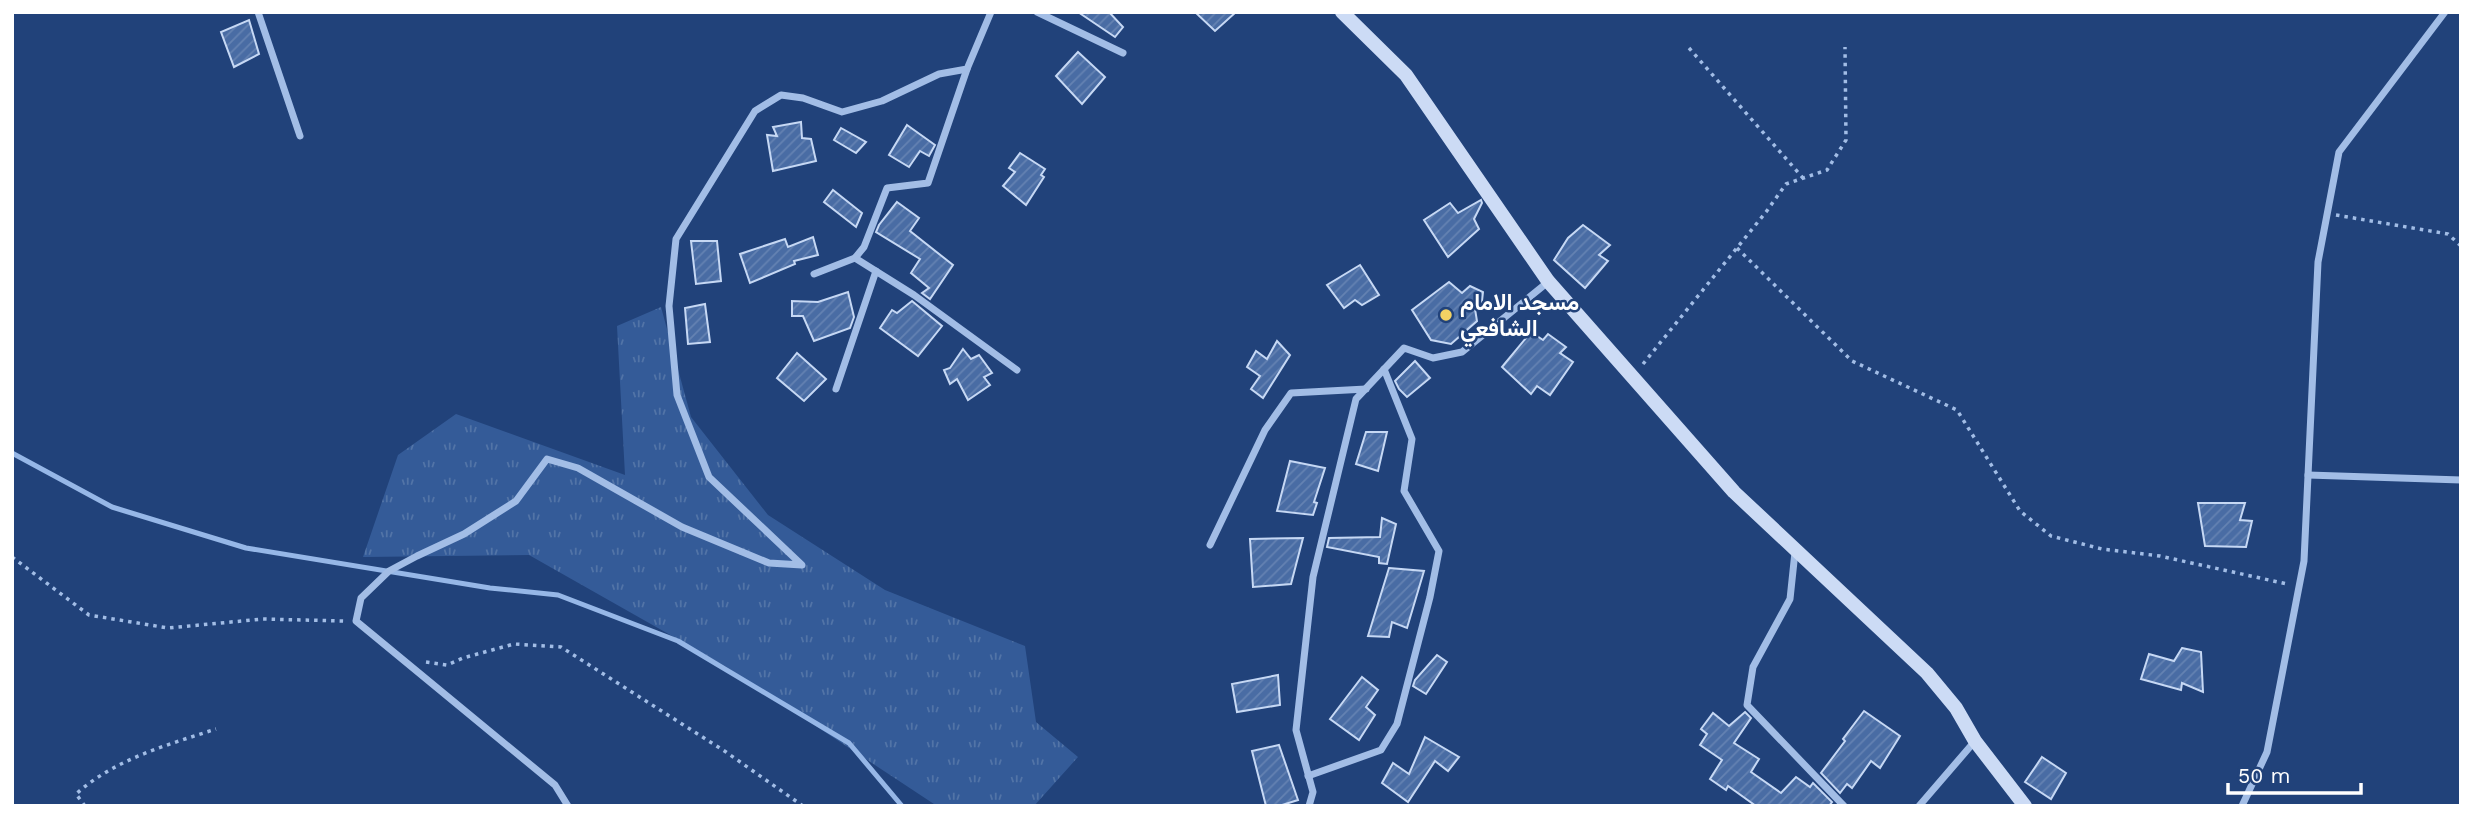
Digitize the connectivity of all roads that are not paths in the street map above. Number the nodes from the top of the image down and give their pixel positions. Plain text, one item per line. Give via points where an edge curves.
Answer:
1 (258, 12) edge
2 (991, 12) edge
3 (1037, 12) edge
4 (1342, 12) edge
5 (2445, 12) edge
6 (1123, 53) dead end
7 (967, 69) junction
8 (299, 136) dead end
9 (855, 258) junction
10 (876, 271) junction
11 (814, 274) dead end
12 (1548, 281) junction
13 (1384, 369) junction
14 (1017, 370) dead end
15 (836, 389) dead end
16 (1366, 389) junction
17 (2308, 475) junction
18 (2461, 481) edge
19 (1210, 545) dead end
20 (1796, 552) junction
21 (1975, 741) junction
22 (1308, 776) junction
23 (568, 806) edge
24 (1309, 806) edge
25 (1844, 806) edge
26 (1919, 806) edge
27 (2025, 806) edge
28 (2242, 806) edge

1 - 8 street
2 - 7 street
3 - 6 street
4 - 12 street via 1406,75
5 - 17 street via 2339,152 2318,262
7 - 9 street via 928,183 887,188 864,247
7 - 23 street via 939,74 882,101 842,112 781,95 755,111 676,239 670,306 677,395 709,477 802,565 769,563 681,527 578,468 547,459 516,501 464,534 389,571 361,598 356,621 555,785
9 - 10 street
9 - 11 street
10 - 14 street
10 - 15 street
12 - 13 street via 1462,352 1433,358 1404,348
12 - 20 street via 1734,492
13 - 16 street
13 - 22 street via 1412,439 1404,491 1439,551 1397,724 1381,750
16 - 19 street via 1291,393 1265,430
16 - 22 street via 1356,399 1313,577 1296,730
17 - 18 street
17 - 28 street via 2304,561 2267,752
20 - 21 street via 1927,673
20 - 25 street via 1790,599 1753,667 1747,705
21 - 26 street
21 - 27 street
22 - 24 street via 1313,792

